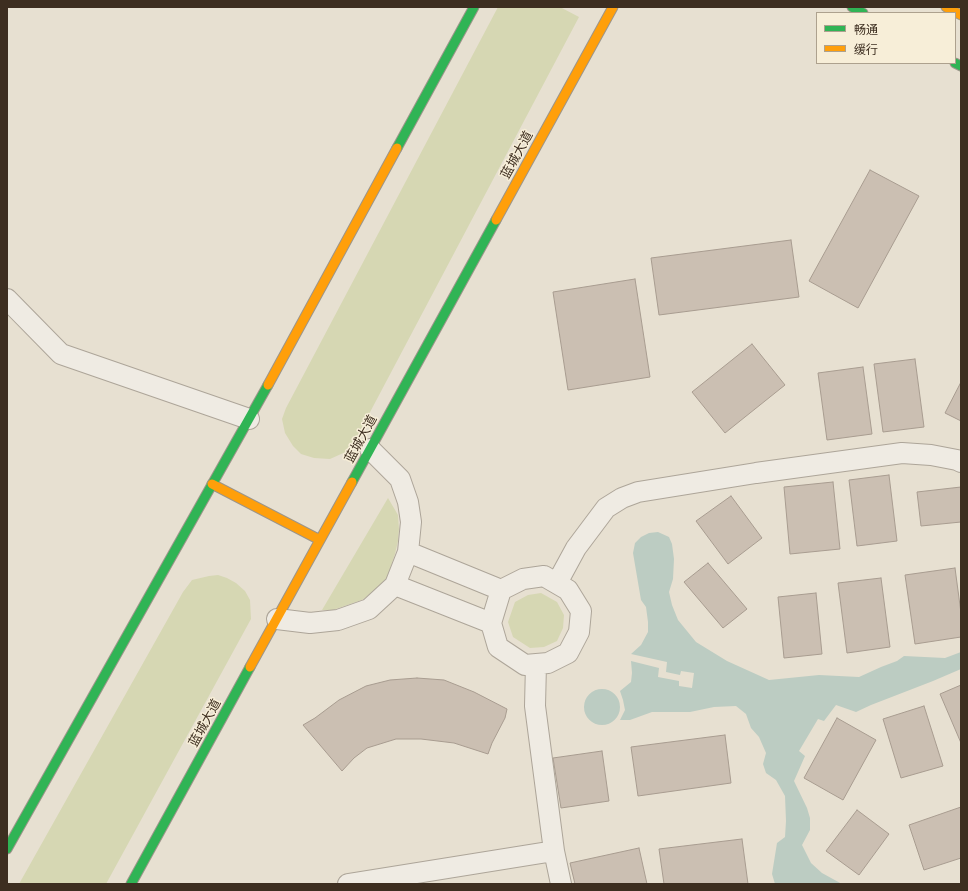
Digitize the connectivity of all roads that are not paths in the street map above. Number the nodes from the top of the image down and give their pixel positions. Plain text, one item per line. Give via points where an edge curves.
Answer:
1 (474, 7) edge
2 (613, 7) edge
3 (852, 7) edge
4 (946, 7) edge
5 (861, 12) edge
6 (955, 12) edge
7 (7, 299) edge
8 (249, 418) junction
9 (370, 449) junction
10 (961, 462) edge
11 (212, 484) junction
12 (320, 540) junction
13 (408, 552) junction
14 (557, 583) junction
15 (395, 585) junction
16 (502, 590) junction
17 (276, 619) junction
18 (490, 623) junction
19 (536, 664) junction
20 (7, 849) edge
21 (554, 851) junction
22 (131, 884) edge
23 (348, 884) edge
24 (561, 884) edge

1 - 8 main road
2 - 9 main road, 蓝城大道
3 - 5 main road
4 - 6 main road
7 - 8 street via 61,354
8 - 11 main road
9 - 12 main road, 蓝城大道
9 - 13 street via 400,479 408,502 411,522
10 - 14 street via 931,455 902,453 638,492 606,508 576,548
11 - 12 main road
11 - 20 main road
12 - 17 main road, 蓝城大道
13 - 15 street
13 - 16 street
14 - 16 street via 544,576 523,579
14 - 19 street via 568,590 581,611 579,632 568,653 548,663
15 - 17 street via 369,609 338,620 310,623
15 - 18 street
16 - 18 street
17 - 22 main road, 蓝城大道
18 - 19 street via 498,647 525,665
19 - 21 street via 535,706
21 - 23 street
21 - 24 street

